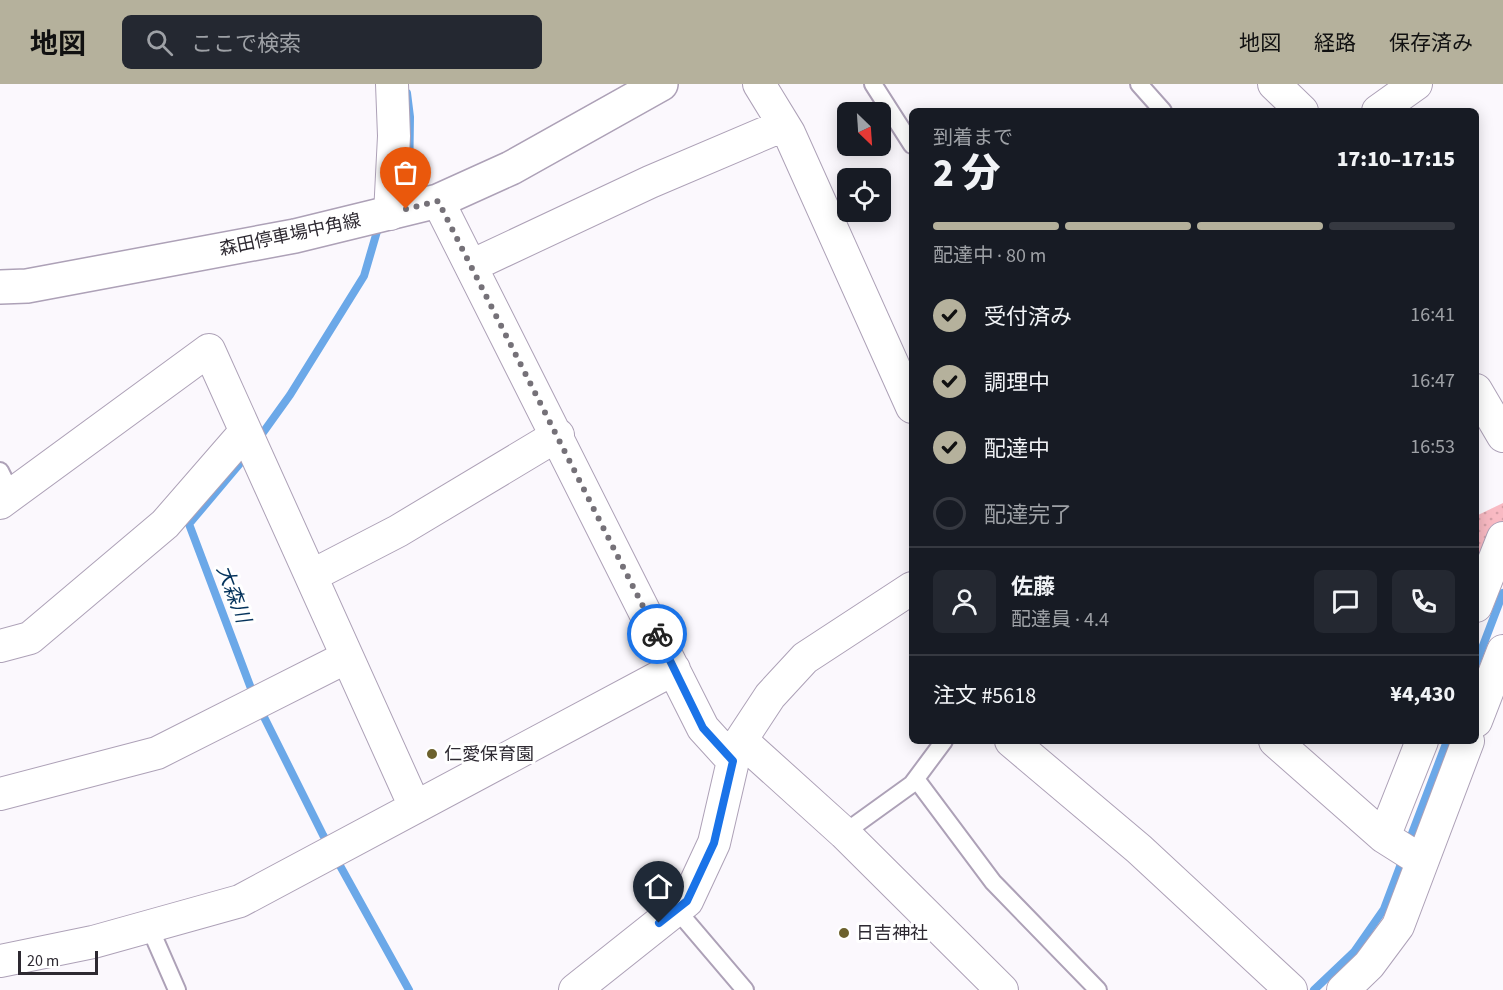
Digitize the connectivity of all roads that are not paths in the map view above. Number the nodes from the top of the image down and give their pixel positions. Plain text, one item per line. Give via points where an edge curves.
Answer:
1 (392, 84) edge
2 (661, 84) edge
3 (759, 84) edge
4 (873, 84) edge
5 (1138, 84) edge
6 (1274, 84) edge
7 (1416, 84) edge
8 (1159, 108) edge
9 (1299, 108) edge
10 (1382, 108) edge
11 (784, 125) junction
12 (909, 140) edge
13 (438, 201) junction
14 (390, 214) junction
15 (471, 266) junction
16 (0, 287) edge
17 (909, 400) edge
18 (1479, 400) edge
19 (558, 435) junction
20 (1503, 436) edge
21 (250, 442) junction
22 (4, 489) edge
23 (1503, 538) edge
24 (311, 576) junction
25 (909, 590) edge
26 (1479, 598) edge
27 (0, 646) edge
28 (1503, 651) edge
29 (348, 657) junction
30 (674, 669) junction
31 (1479, 713) edge
32 (942, 744) edge
33 (1015, 744) edge
34 (1279, 744) edge
35 (1422, 744) edge
36 (1466, 744) edge
37 (737, 750) junction
38 (916, 779) junction
39 (0, 794) edge
40 (415, 807) junction
41 (844, 833) junction
42 (1404, 849) junction
43 (676, 909) junction
44 (148, 926) junction
45 (0, 961) edge
46 (177, 990) edge
47 (575, 990) edge
48 (745, 990) edge
49 (1002, 990) edge
50 (1098, 990) edge
51 (1291, 990) edge
52 (1343, 990) edge

1 - 14 street
2 - 13 main road, 森田停車場中角線 via 511,168
3 - 11 street
4 - 12 lane
5 - 8 lane
6 - 9 street
7 - 10 street
11 - 15 street via 650,182
11 - 17 street
13 - 14 main road, 森田停車場中角線
13 - 15 street
14 - 16 main road, 森田停車場中角線 via 27,286
15 - 19 street
18 - 20 street
19 - 24 street via 398,531
19 - 30 street
21 - 22 street via 209,350
21 - 24 street
21 - 27 street via 165,524 30,638
23 - 26 street
24 - 29 street
25 - 37 street via 805,658 770,696
28 - 31 street
29 - 39 street via 158,753
29 - 40 street
30 - 37 street via 703,728
30 - 40 street
32 - 38 lane
33 - 51 street via 1139,849
34 - 42 street
35 - 42 street
36 - 42 street
37 - 41 street
37 - 43 street via 714,843 687,901
38 - 41 lane
38 - 50 lane via 993,882
40 - 44 street via 240,901
41 - 49 street
42 - 52 street via 1398,926 1369,965
43 - 47 street
43 - 48 lane
44 - 45 street
44 - 46 lane

